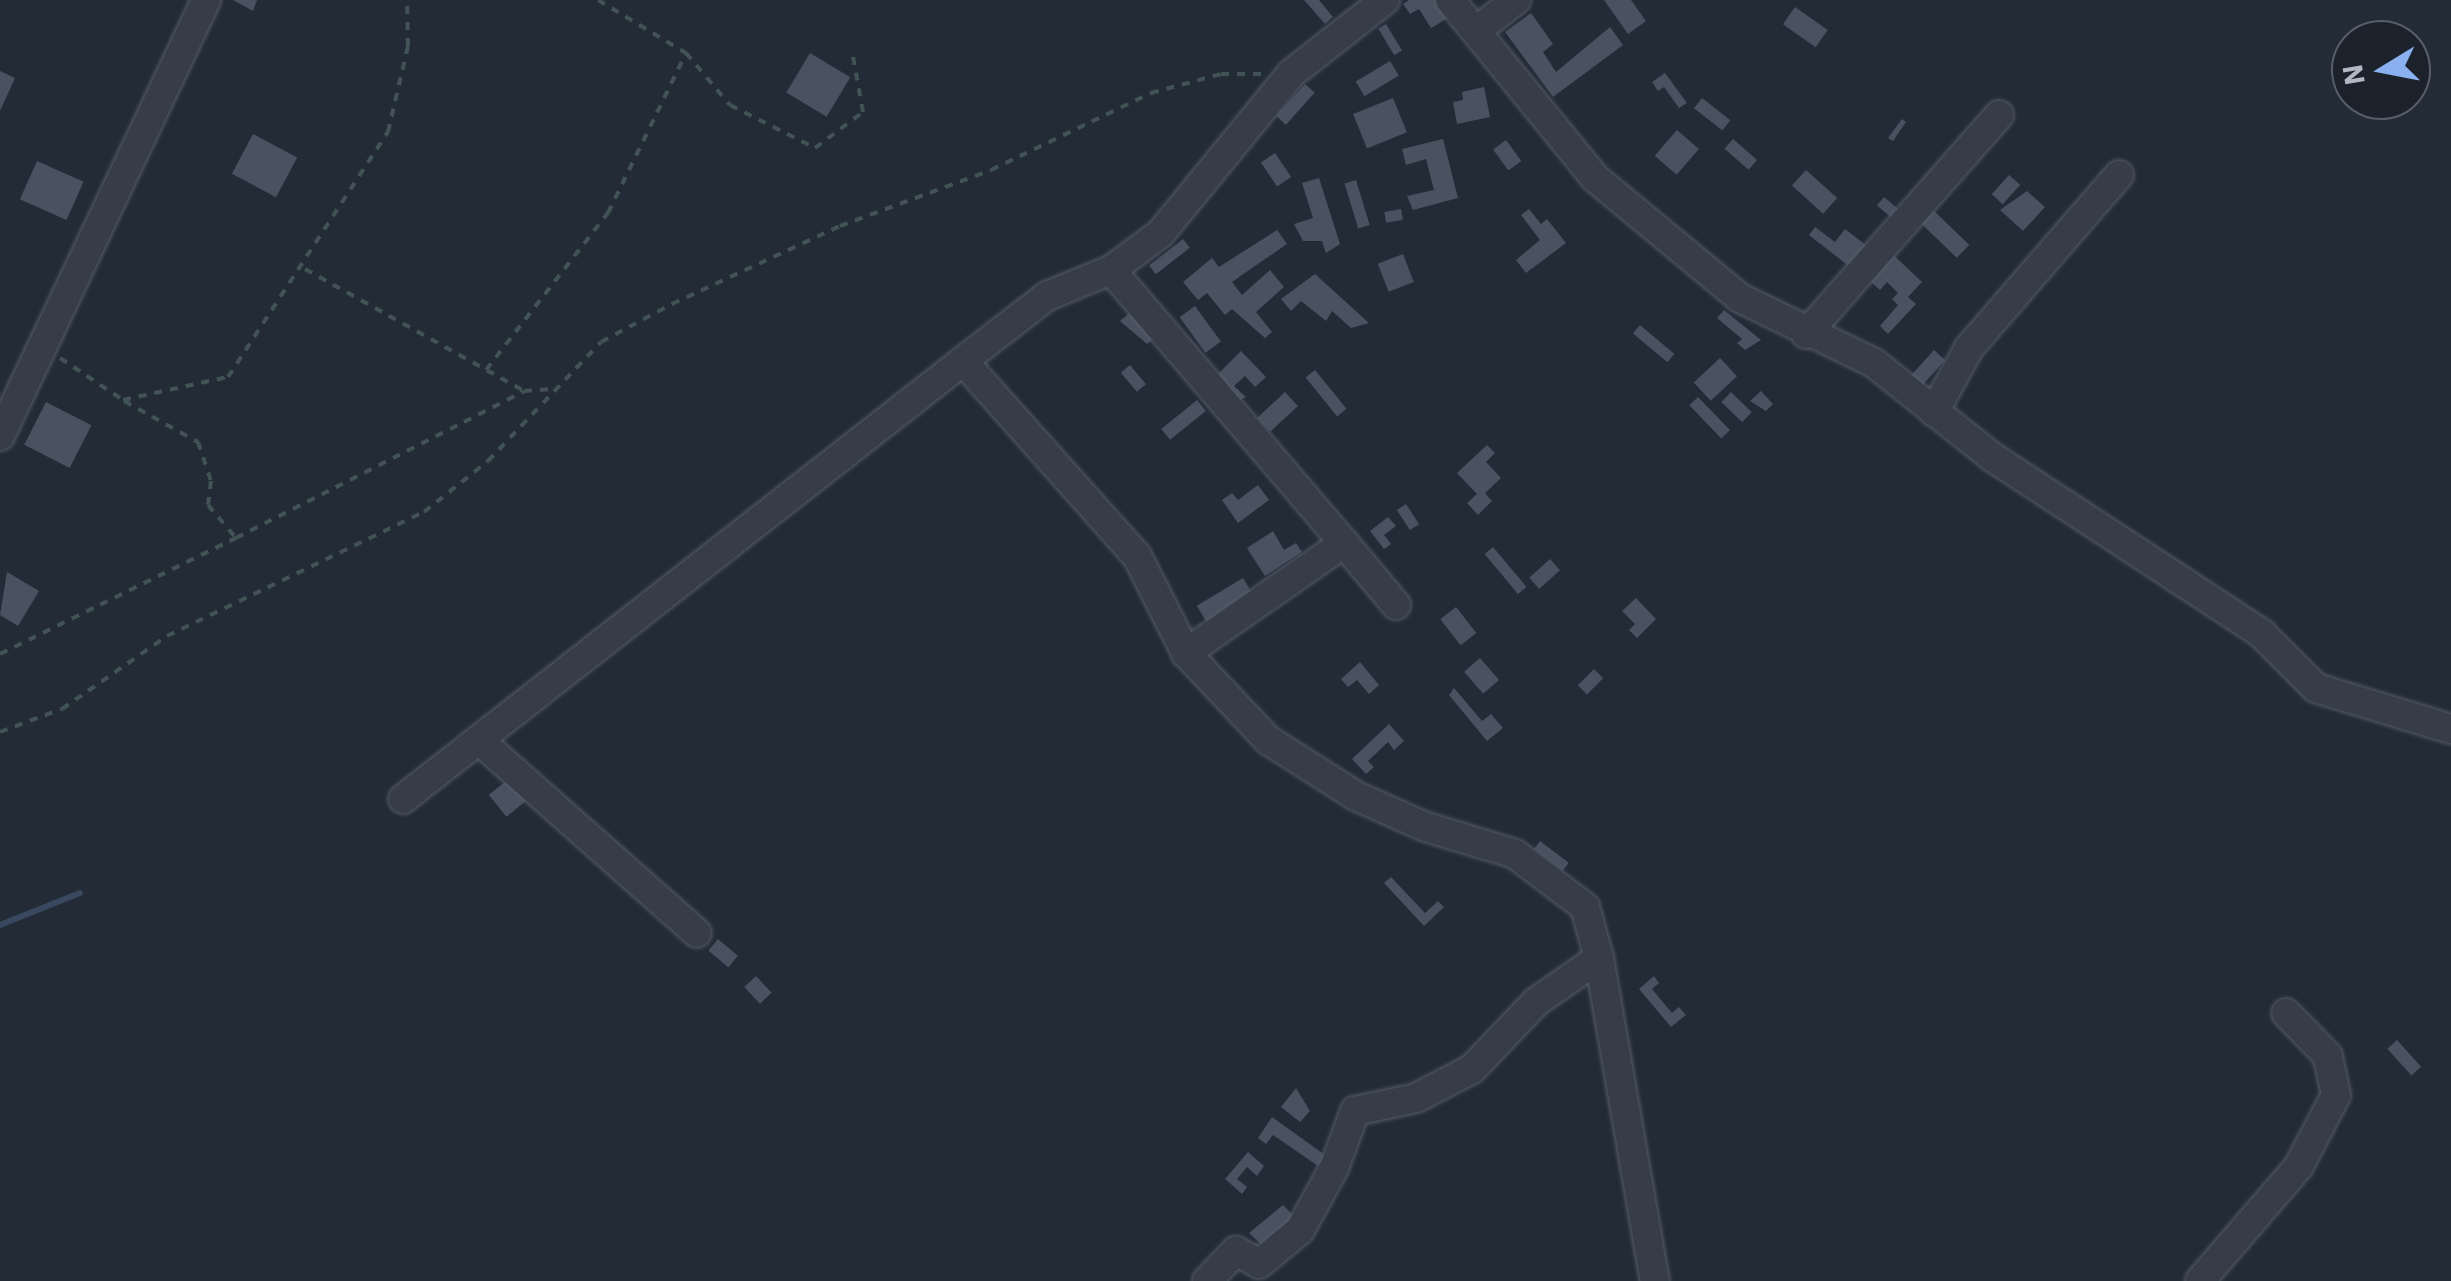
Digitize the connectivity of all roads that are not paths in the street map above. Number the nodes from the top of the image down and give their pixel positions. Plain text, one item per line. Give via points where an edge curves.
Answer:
1 (206, 0) edge
2 (1385, 0) edge
3 (1450, 0) edge
4 (1516, 0) edge
5 (1476, 31) junction
6 (1999, 115) dead end
7 (2119, 175) dead end
8 (1112, 270) junction
9 (1806, 334) junction
10 (963, 361) junction
11 (1934, 412) junction
12 (0, 436) edge
13 (1344, 543) junction
14 (1396, 605) dead end
15 (1186, 653) junction
16 (2451, 729) edge
17 (481, 742) junction
18 (403, 799) dead end
19 (698, 934) dead end
20 (1600, 958) junction
21 (2286, 1014) dead end
22 (1207, 1281) edge
23 (1654, 1281) edge
24 (2200, 1281) edge

1 - 12 street
2 - 8 street via 1291,74 1162,234
3 - 5 street
4 - 5 street
5 - 9 street via 1595,178 1740,298
6 - 9 street
7 - 11 street via 1969,348
8 - 10 street via 1047,296
8 - 13 street
9 - 11 street via 1874,363
10 - 15 street via 1136,556
10 - 17 street
11 - 16 street via 2262,634 2316,688
13 - 14 street
13 - 15 street
15 - 20 street via 1268,740 1356,796 1423,826 1515,854 1566,889 1585,907
17 - 18 street
17 - 19 street
20 - 22 street via 1536,1002 1472,1069 1416,1098 1355,1111 1300,1230 1260,1264 1236,1251
20 - 23 street
21 - 24 street via 2328,1056 2336,1095 2299,1166

